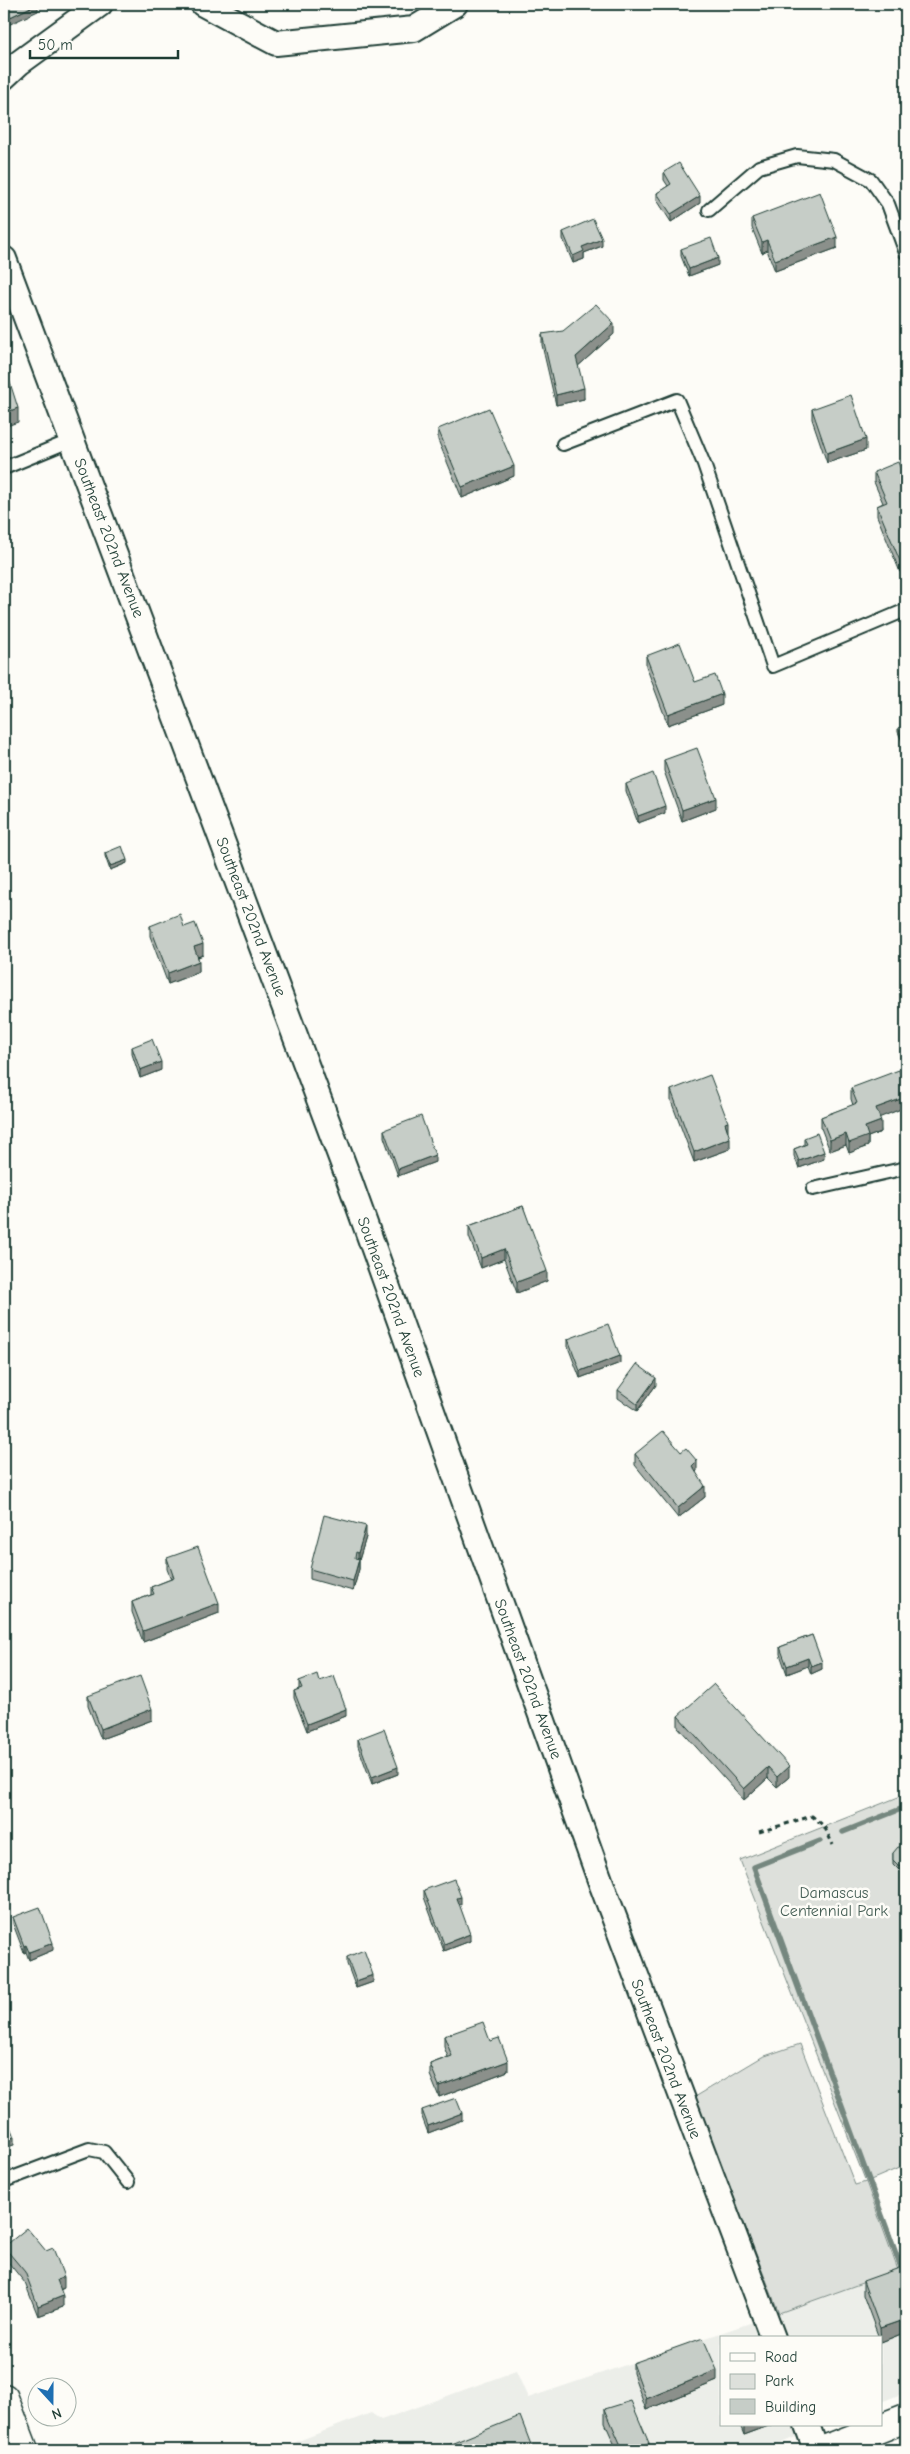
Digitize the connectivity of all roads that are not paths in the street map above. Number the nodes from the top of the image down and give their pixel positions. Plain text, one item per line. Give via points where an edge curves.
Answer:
1 (203, 4) edge
2 (455, 4) edge
3 (90, 7) edge
4 (4, 77) edge
5 (709, 210) dead end
6 (906, 253) edge
7 (4, 259) edge
8 (72, 440) junction
9 (563, 444) dead end
10 (4, 468) edge
11 (906, 610) edge
12 (906, 1168) edge
13 (813, 1189) dead end
14 (4, 2181) edge
15 (128, 2182) dead end
16 (772, 2336) edge
17 (4, 2398) edge
18 (906, 2418) edge
19 (807, 2426) edge
20 (24, 2450) edge
21 (816, 2450) edge
22 (824, 2450) edge

1 - 2 street via 276,43 414,29
3 - 4 street
5 - 6 lane via 759,167 797,156 834,160 871,180 888,204
7 - 8 street, Southeast 202nd Avenue
8 - 10 lane
8 - 16 street, Southeast 202nd Avenue via 347,1173 600,1880
9 - 11 lane via 677,400 704,464 773,666
12 - 13 lane
14 - 15 lane via 89,2149 104,2152
17 - 20 main road
18 - 22 main road
19 - 21 street

